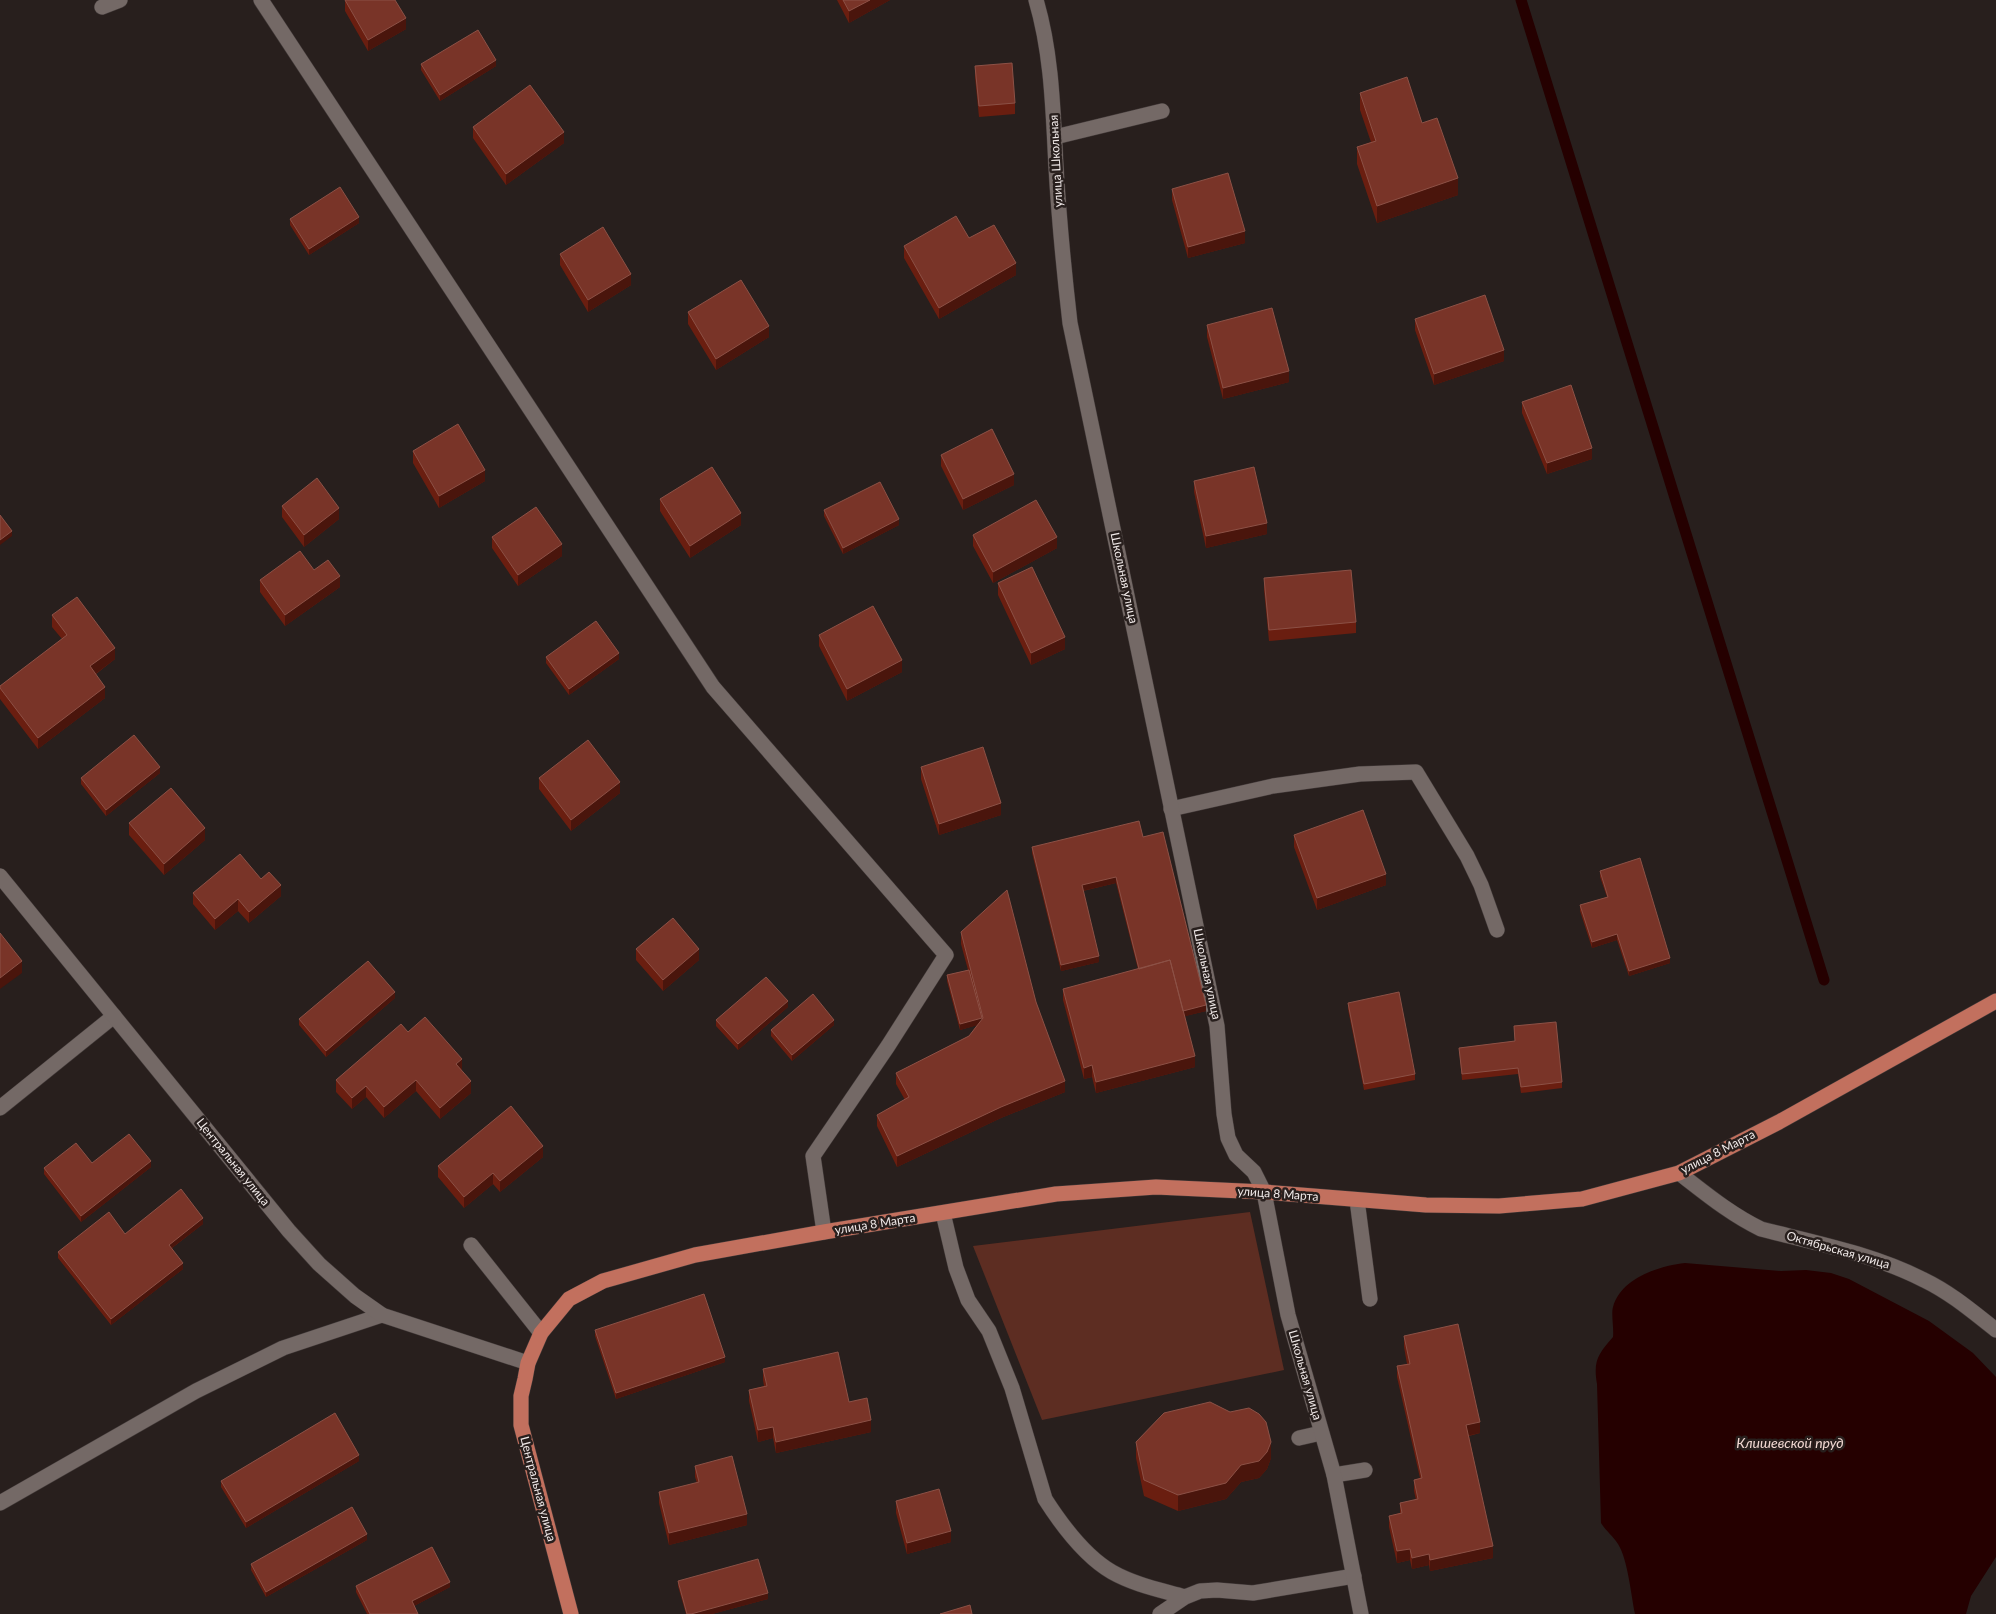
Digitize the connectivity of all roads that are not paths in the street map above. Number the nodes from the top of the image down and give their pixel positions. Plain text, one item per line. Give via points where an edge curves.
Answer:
1 (120, 0) edge
2 (261, 0) edge
3 (1036, 0) edge
4 (102, 7) dead end
5 (1162, 111) dead end
6 (1055, 137) junction
7 (1070, 323) joint
8 (1171, 809) junction
9 (0, 876) edge
10 (1497, 930) dead end
11 (1996, 1000) edge
12 (114, 1016) junction
13 (0, 1108) edge
14 (1679, 1173) junction
15 (1264, 1192) junction
16 (1357, 1200) junction
17 (943, 1212) junction
18 (824, 1232) junction
19 (471, 1245) dead end
20 (1370, 1299) dead end
21 (382, 1315) junction
22 (1996, 1330) edge
23 (541, 1333) junction
24 (528, 1363) junction
25 (1321, 1432) junction
26 (1299, 1438) dead end
27 (1365, 1470) dead end
28 (1334, 1475) junction
29 (0, 1502) edge
30 (1354, 1576) junction
31 (1185, 1597) junction
32 (571, 1614) edge
33 (1160, 1614) edge
34 (1361, 1614) edge

1 - 4 street
2 - 18 street via 713,687 946,955 813,1156
3 - 6 street, улица Школьная via 1048,55
5 - 6 street
6 - 7 street, улица Школьная via 1061,253
7 - 8 street, Школьная улица
8 - 10 street via 1273,786 1360,774 1416,772 1467,856
8 - 15 street, Школьная улица via 1217,1026 1228,1138 1236,1155 1254,1172
9 - 12 street, Центральная улица
11 - 14 main road, улица 8 Марта via 1779,1122
12 - 13 street
12 - 21 street, Центральная улица via 319,1264
14 - 16 main road, улица 8 Марта via 1582,1199 1499,1206
14 - 22 street, Октябрьская улица via 1731,1213 1761,1229 1902,1269 1945,1292
15 - 16 main road, улица 8 Марта
15 - 17 main road, улица 8 Марта via 1156,1187 1056,1194
15 - 25 street, Школьная улица via 1288,1315
16 - 20 street
17 - 18 main road, улица 8 Марта
17 - 31 street via 956,1268 968,1300 989,1331 1012,1388 1045,1499 1059,1522 1111,1572 1137,1584
18 - 23 main road, улица 8 Марта via 695,1256 603,1280 569,1299
19 - 23 street
21 - 24 street, Центральная улица
21 - 29 street via 284,1348 196,1391
23 - 24 main road, Центральная улица
24 - 32 main road, Центральная улица via 521,1396 521,1425
25 - 26 street
25 - 28 street, Школьная улица
27 - 28 street
28 - 30 street, Школьная улица
30 - 31 street via 1254,1593 1216,1590 1200,1591
30 - 34 street, Школьная улица
31 - 33 street

